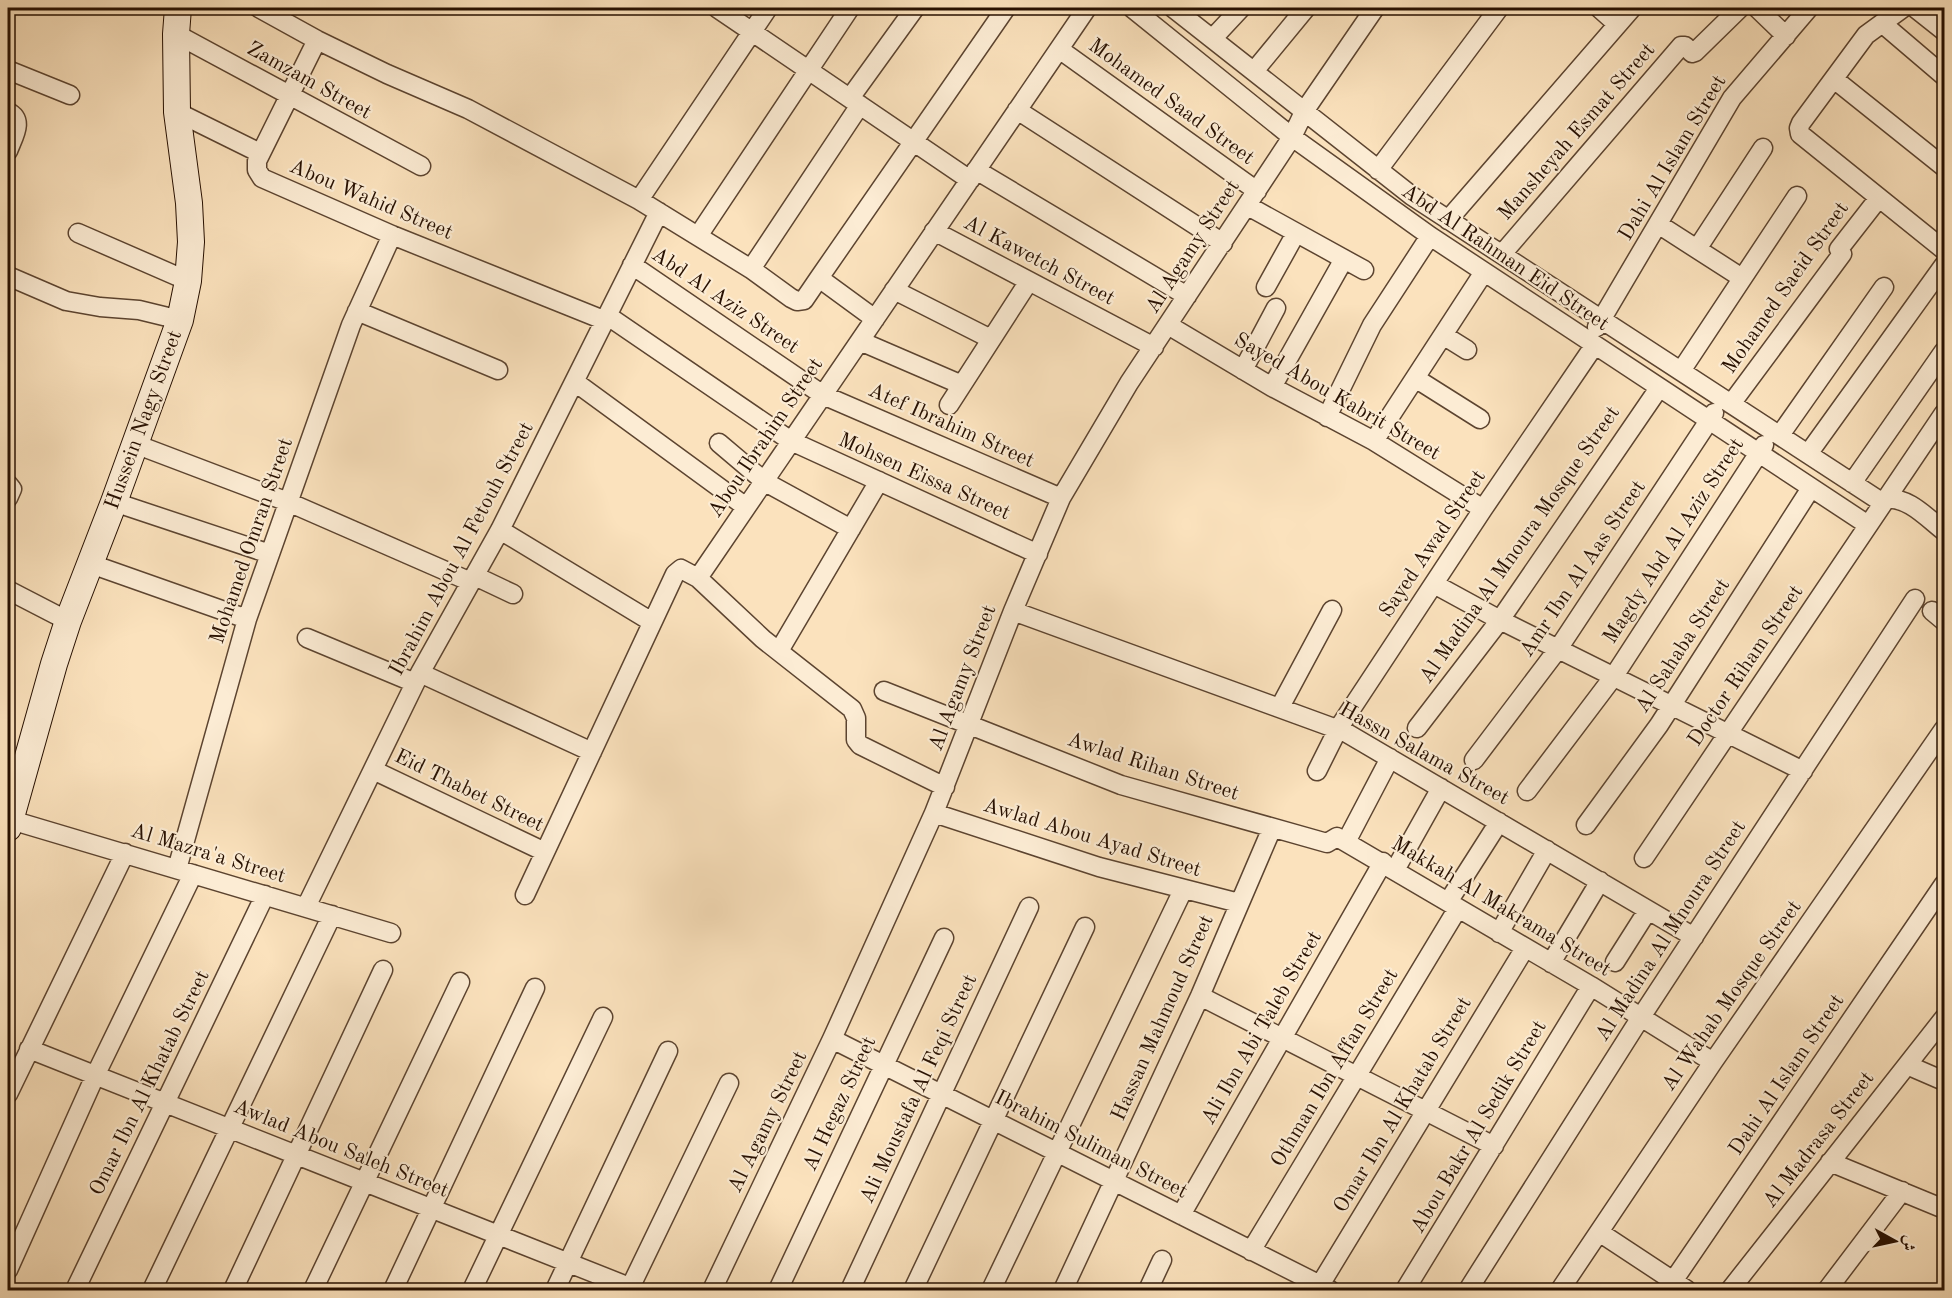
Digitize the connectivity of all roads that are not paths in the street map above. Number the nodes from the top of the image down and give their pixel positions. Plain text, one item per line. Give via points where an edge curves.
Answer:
1 (178, 8) edge
2 (259, 8) edge
3 (717, 8) edge
4 (768, 8) edge
5 (850, 8) edge
6 (915, 8) edge
7 (1006, 8) edge
8 (1087, 8) edge
9 (1132, 8) edge
10 (1173, 8) edge
11 (1241, 8) edge
12 (1306, 8) edge
13 (1312, 8) edge
14 (1318, 8) edge
15 (1375, 8) edge
16 (1499, 8) edge
17 (1599, 8) edge
18 (1632, 8) edge
19 (1740, 8) edge
20 (1757, 8) edge
21 (1809, 8) edge
22 (1903, 8) edge
23 (1915, 8) edge
24 (1617, 24) junction
25 (1883, 24) junction
26 (752, 31) junction
27 (1944, 31) edge
28 (176, 34) junction
29 (1786, 36) junction
30 (1213, 38) junction
31 (317, 40) junction
32 (1059, 49) junction
33 (807, 69) junction
34 (8, 70) edge
35 (1255, 70) junction
36 (1944, 76) edge
37 (1834, 79) junction
38 (70, 95) dead end
39 (289, 95) junction
40 (855, 102) junction
41 (1017, 110) junction
42 (1305, 110) junction
43 (8, 112) edge
44 (177, 112) junction
45 (1292, 137) junction
46 (915, 142) junction
47 (1763, 148) dead end
48 (8, 151) edge
49 (260, 153) junction
50 (421, 166) dead end
51 (1944, 167) edge
52 (1378, 170) junction
53 (973, 175) junction
54 (1797, 196) dead end
55 (1252, 198) junction
56 (1878, 199) junction
57 (639, 200) junction
58 (659, 212) junction
59 (1448, 220) junction
60 (1658, 224) junction
61 (934, 231) junction
62 (78, 233) dead end
63 (1296, 233) junction
64 (392, 235) junction
65 (698, 236) junction
66 (1430, 236) junction
67 (1223, 243) junction
68 (1697, 249) junction
69 (1944, 252) edge
70 (1502, 254) junction
71 (1344, 259) junction
72 (632, 265) junction
73 (751, 269) junction
74 (1364, 270) dead end
75 (1484, 272) junction
76 (8, 276) edge
77 (819, 278) junction
78 (1742, 278) junction
79 (1029, 281) junction
80 (188, 282) junction
81 (1266, 287) dead end
82 (1884, 287) dead end
83 (894, 290) junction
84 (1187, 296) junction
85 (1276, 308) dead end
86 (357, 311) junction
87 (607, 318) junction
88 (874, 319) junction
89 (1602, 319) junction
90 (180, 320) junction
91 (1168, 325) junction
92 (1443, 335) junction
93 (991, 339) junction
94 (860, 341) junction
95 (1591, 344) junction
96 (1154, 347) junction
97 (1467, 350) dead end
98 (1944, 351) edge
99 (498, 370) dead end
100 (1243, 370) junction
101 (1681, 371) junction
102 (1415, 378) junction
103 (575, 382) junction
104 (962, 385) junction
105 (1272, 387) junction
106 (1659, 388) junction
107 (823, 395) junction
108 (1728, 401) junction
109 (949, 405) dead end
110 (1944, 413) edge
111 (1327, 417) junction
112 (1480, 419) dead end
113 (1709, 421) junction
114 (1776, 433) junction
115 (791, 441) junction
116 (1374, 441) junction
117 (719, 443) dead end
118 (135, 444) junction
119 (1759, 454) junction
120 (1808, 454) junction
121 (879, 481) junction
122 (765, 482) junction
123 (1852, 483) junction
124 (8, 484) edge
125 (1811, 488) junction
126 (8, 498) edge
127 (1061, 498) junction
128 (1884, 501) junction
129 (114, 502) junction
130 (288, 502) junction
131 (746, 507) junction
132 (1483, 509) junction
133 (1868, 525) junction
134 (851, 529) junction
135 (500, 530) junction
136 (1944, 531) edge
137 (270, 554) junction
138 (1038, 554) junction
139 (91, 564) junction
140 (698, 578) junction
141 (473, 579) junction
142 (1434, 584) junction
143 (8, 590) edge
144 (513, 594) dead end
145 (1916, 599) dead end
146 (1332, 610) dead end
147 (1013, 611) junction
148 (247, 619) junction
149 (1500, 620) junction
150 (69, 621) junction
151 (652, 622) junction
152 (307, 638) dead end
153 (1558, 649) junction
154 (779, 651) junction
155 (1614, 676) junction
156 (418, 678) junction
157 (884, 691) dead end
158 (1672, 705) junction
159 (1280, 708) junction
160 (968, 725) junction
161 (1417, 728) dead end
162 (1338, 729) junction
163 (1944, 729) edge
164 (1728, 733) junction
165 (592, 752) junction
166 (1390, 758) junction
167 (1474, 760) dead end
168 (373, 770) junction
169 (1317, 771) dead end
170 (1803, 771) junction
171 (945, 787) junction
172 (1441, 788) junction
173 (1527, 791) dead end
174 (934, 813) junction
175 (1499, 822) junction
176 (9, 824) edge
177 (1586, 825) dead end
178 (1272, 828) junction
179 (1346, 842) junction
180 (1547, 850) junction
181 (545, 852) junction
182 (125, 853) junction
183 (1644, 858) dead end
184 (1389, 866) junction
185 (185, 871) junction
186 (1600, 881) junction
187 (1944, 885) edge
188 (1183, 890) junction
189 (265, 895) junction
190 (525, 895) dead end
191 (1239, 903) junction
192 (1453, 905) junction
193 (306, 907) junction
194 (1029, 907) dead end
195 (1648, 910) junction
196 (332, 915) junction
197 (1085, 927) dead end
198 (392, 933) dead end
199 (1500, 933) junction
200 (1694, 937) junction
201 (944, 938) dead end
202 (1525, 948) junction
203 (1615, 962) dead end
204 (1551, 963) junction
205 (383, 970) dead end
206 (460, 982) dead end
207 (1591, 986) junction
208 (535, 988) dead end
209 (1200, 996) junction
210 (603, 1017) dead end
211 (1641, 1017) junction
212 (1944, 1018) edge
213 (1282, 1038) junction
214 (832, 1039) junction
215 (29, 1049) junction
216 (668, 1051) dead end
217 (1713, 1062) junction
218 (14, 1065) edge
219 (884, 1065) junction
220 (1907, 1065) junction
221 (95, 1076) junction
222 (1357, 1076) junction
223 (1944, 1081) edge
224 (729, 1083) dead end
225 (8, 1094) edge
226 (941, 1094) junction
227 (165, 1103) junction
228 (1426, 1111) junction
229 (994, 1121) junction
230 (230, 1129) junction
231 (1494, 1146) junction
232 (1057, 1152) junction
233 (297, 1156) junction
234 (1830, 1162) junction
235 (1115, 1181) junction
236 (364, 1182) junction
237 (1902, 1191) junction
238 (431, 1209) junction
239 (1944, 1209) edge
240 (1181, 1215) junction
241 (1599, 1232) junction
242 (498, 1236) junction
243 (1251, 1251) junction
244 (1162, 1260) dead end
245 (568, 1263) junction
246 (8, 1270) edge
247 (1675, 1287) edge
248 (1325, 1288) edge
249 (75, 1290) edge
250 (152, 1290) edge
251 (233, 1290) edge
252 (313, 1290) edge
253 (393, 1290) edge
254 (472, 1290) edge
255 (555, 1290) edge
256 (632, 1290) edge
257 (712, 1290) edge
258 (778, 1290) edge
259 (850, 1290) edge
260 (914, 1290) edge
261 (991, 1290) edge
262 (1063, 1290) edge
263 (1148, 1290) edge
264 (1405, 1290) edge
265 (1468, 1290) edge
266 (1560, 1290) edge
267 (1730, 1290) edge
268 (1827, 1290) edge

1 - 28 street, Hussein Nagy Street
2 - 31 street
3 - 26 street
4 - 26 street
5 - 33 street
6 - 40 street
7 - 46 street
8 - 32 street, Abou Ibrahim Street
9 - 45 street, Abd Al Rahman Eid Street
10 - 30 street, Abd Al Rahman Eid Street
11 - 30 street
12 - 35 street
13 - 14 street
15 - 42 street, Al Agamy Street
16 - 52 street
17 - 24 street
18 - 24 street
19 - 70 street, Mansheyah Esmat Street via 1695,52 1681,46
20 - 29 street
21 - 29 street, Dahi Al Islam Street
22 - 25 street
23 - 27 street
24 - 59 street
25 - 36 street
25 - 37 street via 1866,35
26 - 33 street
26 - 57 street
28 - 39 street, Zamzam Street
28 - 44 street, Hussein Nagy Street
29 - 60 street, Dahi Al Islam Street via 1732,98
30 - 35 street, Abd Al Rahman Eid Street
31 - 39 street
31 - 57 street via 468,109
32 - 41 street, Abou Ibrahim Street
32 - 55 street, Mohamed Saad Street
33 - 40 street
33 - 65 street
34 - 38 street
35 - 42 street, Abd Al Rahman Eid Street
37 - 51 street
37 - 56 street via 1801,123 1800,134
39 - 49 street
39 - 50 street, Zamzam Street
40 - 46 street
40 - 73 street
41 - 53 street, Abou Ibrahim Street
41 - 67 street
42 - 45 street, Al Agamy Street
42 - 52 street, Abd Al Rahman Eid Street
43 - 48 street via 17,120
44 - 49 street
44 - 80 street, Hussein Nagy Street via 189,203
45 - 55 street, Al Agamy Street
45 - 66 street, Abd Al Rahman Eid Street
46 - 53 street
46 - 77 street
47 - 68 street
49 - 64 street, Abou Wahid Street via 257,170 262,178
52 - 59 street, Abd Al Rahman Eid Street
53 - 61 street, Abou Ibrahim Street
53 - 84 street
54 - 78 street
55 - 63 street, Mohamed Saad Street
55 - 67 street, Al Agamy Street
56 - 69 street
56 - 108 street, Mohamed Saeid Street via 1839,249 1842,254
57 - 58 street
58 - 65 street
58 - 72 street, Ibrahim Abou Al Fetouh Street
59 - 70 street, Abd Al Rahman Eid Street
60 - 68 street
60 - 89 street, Dahi Al Islam Street
61 - 79 street, Al Kawetch Street
61 - 83 street, Abou Ibrahim Street
62 - 80 street
63 - 71 street, Mohamed Saad Street
63 - 81 street
64 - 86 street, Mohamed Omran Street
64 - 87 street, Abou Wahid Street
65 - 73 street
66 - 75 street, Abd Al Rahman Eid Street
66 - 111 street via 1372,325
67 - 84 street, Al Agamy Street
68 - 78 street
69 - 120 street
70 - 89 street, Abd Al Rahman Eid Street
71 - 74 street, Mohamed Saad Street
71 - 105 street
72 - 87 street, Ibrahim Abou Al Fetouh Street
72 - 107 street, Abd Al Aziz Street
73 - 77 street via 797,301 804,300
75 - 92 street
75 - 95 street, Abd Al Rahman Eid Street
76 - 90 street via 66,300
77 - 88 street
78 - 101 street
79 - 93 street
79 - 96 street, Al Kawetch Street
80 - 90 street, Hussein Nagy Street
82 - 114 street, Magdy Abd Al Aziz Street
83 - 88 street, Abou Ibrahim Street
83 - 93 street
84 - 91 street, Al Agamy Street
85 - 100 street
86 - 99 street
86 - 130 street, Mohamed Omran Street
87 - 103 street, Ibrahim Abou Al Fetouh Street
87 - 115 street, Abou Wahid Street
88 - 94 street, Abou Ibrahim Street
89 - 95 street, Dahi Al Islam Street
89 - 101 street, Abd Al Rahman Eid Street
90 - 118 street, Hussein Nagy Street
91 - 96 street, Al Agamy Street
91 - 100 street, Sayed Abou Kabrit Street
92 - 97 street
92 - 102 street
93 - 104 street
94 - 104 street
94 - 107 street, Abou Ibrahim Street
95 - 106 street, Abd Al Rahman Eid Street
95 - 132 street, Sayed Awad Street
96 - 127 street, Al Agamy Street
98 - 123 street
100 - 105 street, Sayed Abou Kabrit Street
101 - 108 street, Abd Al Rahman Eid Street
102 - 112 street
102 - 116 street
103 - 131 street
103 - 135 street, Ibrahim Abou Al Fetouh Street
104 - 109 street
105 - 111 street, Sayed Abou Kabrit Street
106 - 113 street, Abd Al Rahman Eid Street
106 - 149 street, Al Madina Al Mnoura Mosque Street
107 - 115 street, Abou Ibrahim Street
107 - 127 street, Atef Ibrahim Street
108 - 113 street, Amr Ibn Al Aas Street
108 - 114 street, Abd Al Rahman Eid Street
110 - 128 street, Doctor Riham Street
111 - 116 street, Sayed Abou Kabrit Street
113 - 119 street, Abd Al Rahman Eid Street
113 - 153 street, Amr Ibn Al Aas Street
114 - 119 street, Magdy Abd Al Aziz Street
114 - 120 street, Abd Al Rahman Eid Street
115 - 121 street, Mohsen Eissa Street
115 - 122 street, Abou Ibrahim Street
116 - 132 street, Sayed Abou Kabrit Street
117 - 122 street
118 - 129 street, Hussein Nagy Street
118 - 130 street
119 - 125 street, Abd Al Rahman Eid Street
119 - 155 street, Magdy Abd Al Aziz Street
120 - 123 street, Abd Al Rahman Eid Street
121 - 134 street
121 - 138 street, Mohsen Eissa Street
122 - 131 street, Abou Ibrahim Street
122 - 134 street
123 - 128 street, Abd Al Rahman Eid Street
124 - 126 street via 12,489
125 - 133 street, Abd Al Rahman Eid Street
125 - 158 street, Al Sahaba Street
127 - 138 street, Al Agamy Street
128 - 133 street, Doctor Riham Street
128 - 136 street, Abd Al Rahman Eid Street via 1906,502
129 - 137 street
129 - 139 street, Hussein Nagy Street
130 - 137 street, Mohamed Omran Street
130 - 141 street
131 - 140 street, Abou Ibrahim Street
132 - 142 street, Sayed Awad Street
133 - 164 street, Doctor Riham Street
134 - 154 street
135 - 141 street, Ibrahim Abou Al Fetouh Street
135 - 151 street
137 - 148 street, Mohamed Omran Street
138 - 147 street, Al Agamy Street
139 - 148 street
139 - 150 street, Hussein Nagy Street
140 - 151 street via 685,569 678,570
140 - 154 street
141 - 144 street
141 - 156 street, Ibrahim Abou Al Fetouh Street
142 - 149 street
142 - 162 street, Sayed Awad Street
143 - 150 street
145 - 170 street, Al Madina Al Mnoura Street
146 - 159 street
147 - 159 street, Hassn Salama Street
147 - 160 street, Al Agamy Street
148 - 185 street, Mohamed Omran Street
149 - 153 street
149 - 161 street, Al Madina Al Mnoura Mosque Street
150 - 176 street, Hussein Nagy Street
151 - 165 street
152 - 156 street
153 - 155 street
153 - 167 street, Amr Ibn Al Aas Street
154 - 171 street via 852,709 856,740 860,744
155 - 158 street
155 - 173 street, Magdy Abd Al Aziz Street
156 - 165 street
156 - 168 street, Ibrahim Abou Al Fetouh Street
157 - 160 street, Awlad Rihan Street
158 - 164 street
158 - 177 street, Al Sahaba Street
159 - 162 street, Hassn Salama Street
160 - 171 street, Al Agamy Street
160 - 178 street, Awlad Rihan Street via 1121,785
162 - 166 street, Hassn Salama Street
162 - 169 street, Sayed Awad Street
163 - 217 street, Al Wahab Mosque Street
164 - 170 street
164 - 183 street, Doctor Riham Street
165 - 181 street
166 - 172 street, Hassn Salama Street
166 - 179 street
168 - 181 street, Eid Thabet Street
168 - 193 street, Ibrahim Abou Al Fetouh Street
170 - 200 street, Al Madina Al Mnoura Street
171 - 174 street, Al Agamy Street
172 - 175 street, Hassn Salama Street
172 - 184 street, Ali Ibn Abi Taleb Street
174 - 188 street, Awlad Abou Ayad Street
174 - 214 street, Al Agamy Street
175 - 180 street, Hassn Salama Street
175 - 192 street
176 - 182 street, Al Mazra'a Street
178 - 179 street, Awlad Rihan Street via 1327,843 1335,837
178 - 191 street, Hassan Mahmoud Street
179 - 184 street, Makkah Al Makrama Street
180 - 186 street, Hassn Salama Street
180 - 199 street
181 - 190 street
182 - 185 street, Al Mazra'a Street
182 - 215 street
184 - 192 street, Makkah Al Makrama Street
184 - 213 street, Ali Ibn Abi Taleb Street
185 - 189 street, Al Mazra'a Street
185 - 221 street, Mohamed Omran Street
186 - 195 street, Hassn Salama Street
186 - 204 street
187 - 247 street, Dahi Al Islam Street
188 - 191 street, Awlad Abou Ayad Street
188 - 232 street
189 - 193 street, Al Mazra'a Street
189 - 227 street, Omar Ibn Al Khatab Street
191 - 209 street, Hassan Mahmoud Street
192 - 199 street, Makkah Al Makrama Street
192 - 222 street, Othman Ibn Affan Street
193 - 196 street, Al Mazra'a Street
194 - 226 street, Ali Moustafa Al Feqi Street
195 - 200 street, Hassn Salama Street
195 - 203 street
196 - 198 street, Al Mazra'a Street
196 - 230 street
197 - 229 street
199 - 202 street, Makkah Al Makrama Street
200 - 211 street, Al Madina Al Mnoura Street
201 - 219 street, Al Hegaz Street
202 - 204 street, Makkah Al Makrama Street
202 - 228 street, Omar Ibn Al Khatab Street
204 - 207 street, Makkah Al Makrama Street
205 - 233 street
206 - 236 street
207 - 211 street, Makkah Al Makrama Street
207 - 231 street, Abou Bakr Al Sedik Street
208 - 238 street
209 - 213 street
209 - 235 street, Hassan Mahmoud Street
210 - 242 street
211 - 217 street, Makkah Al Makrama Street
211 - 265 street, Al Madina Al Mnoura Street
212 - 220 street, Al Madrasa Street
213 - 222 street
213 - 240 street, Ali Ibn Abi Taleb Street
214 - 219 street, Ibrahim Suliman Street
214 - 257 street, Al Agamy Street
215 - 218 street
215 - 221 street, Awlad Abou Saleh Street
216 - 245 street
217 - 241 street, Al Wahab Mosque Street
218 - 225 street
219 - 226 street, Ibrahim Suliman Street
219 - 258 street, Al Hegaz Street
220 - 223 street
220 - 234 street, Al Madrasa Street
221 - 227 street, Awlad Abou Saleh Street
221 - 246 street, Mohamed Omran Street
222 - 228 street
222 - 243 street, Othman Ibn Affan Street
224 - 256 street
226 - 229 street, Ibrahim Suliman Street
226 - 259 street, Ali Moustafa Al Feqi Street
227 - 230 street, Awlad Abou Saleh Street
227 - 249 street, Omar Ibn Al Khatab Street
228 - 231 street
228 - 248 street, Omar Ibn Al Khatab Street
229 - 232 street, Ibrahim Suliman Street
229 - 260 street
230 - 233 street, Awlad Abou Saleh Street
230 - 250 street
231 - 264 street, Abou Bakr Al Sedik Street
232 - 235 street, Ibrahim Suliman Street
232 - 261 street
233 - 236 street, Awlad Abou Saleh Street
233 - 251 street
234 - 237 street
234 - 267 street, Al Madrasa Street
235 - 240 street, Ibrahim Suliman Street
235 - 262 street, Hassan Mahmoud Street
236 - 238 street, Awlad Abou Saleh Street
236 - 252 street
237 - 239 street
237 - 268 street
238 - 242 street, Awlad Abou Saleh Street
238 - 253 street
240 - 243 street, Ibrahim Suliman Street
241 - 247 street
241 - 266 street, Al Wahab Mosque Street
242 - 245 street, Awlad Abou Saleh Street
242 - 254 street
243 - 248 street, Ibrahim Suliman Street
244 - 263 street
245 - 255 street
245 - 256 street, Awlad Abou Saleh Street

